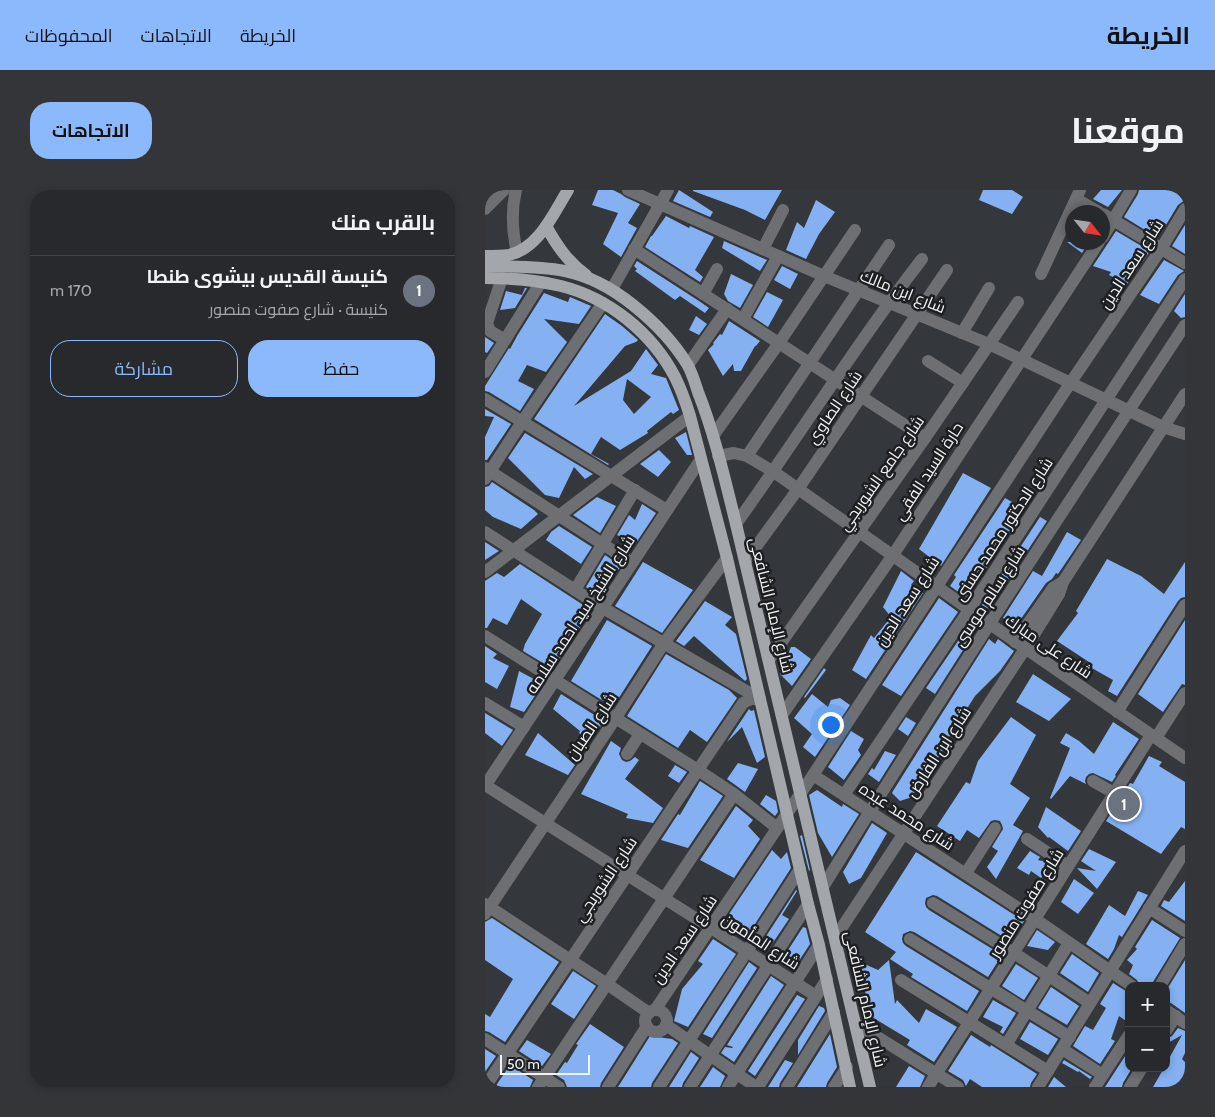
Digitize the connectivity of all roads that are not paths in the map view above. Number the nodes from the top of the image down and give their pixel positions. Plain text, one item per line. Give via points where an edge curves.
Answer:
1 (504, 190) edge
2 (516, 190) edge
3 (568, 190) edge
4 (628, 190) edge
5 (668, 190) edge
6 (1131, 190) edge
7 (1078, 194) edge
8 (660, 204) junction
9 (1091, 205) edge
10 (485, 209) edge
11 (1185, 209) edge
12 (783, 210) dead end
13 (1110, 216) edge
14 (1110, 219) edge
15 (546, 226) junction
16 (855, 230) dead end
17 (889, 245) dead end
18 (634, 249) junction
19 (763, 249) junction
20 (1161, 249) junction
21 (1094, 250) edge
22 (517, 252) junction
23 (485, 256) edge
24 (777, 256) junction
25 (922, 259) dead end
26 (1185, 263) edge
27 (485, 266) edge
28 (717, 269) dead end
29 (947, 270) dead end
30 (1041, 274) dead end
31 (825, 276) junction
32 (485, 278) edge
33 (502, 278) junction
34 (1185, 279) edge
35 (592, 280) junction
36 (541, 282) junction
37 (485, 284) edge
38 (989, 288) dead end
39 (612, 289) junction
40 (859, 290) junction
41 (703, 294) junction
42 (888, 302) junction
43 (1018, 302) dead end
44 (603, 303) junction
45 (727, 309) junction
46 (917, 314) junction
47 (743, 320) junction
48 (1185, 325) edge
49 (962, 333) junction
50 (505, 340) junction
51 (779, 343) junction
52 (989, 344) junction
53 (1021, 359) junction
54 (928, 361) dead end
55 (810, 363) junction
56 (688, 366) junction
57 (485, 372) edge
58 (836, 380) junction
59 (1071, 382) junction
60 (963, 383) junction
61 (1185, 394) edge
62 (861, 396) junction
63 (485, 399) edge
64 (1107, 400) junction
65 (1129, 410) junction
66 (690, 416) junction
67 (522, 422) junction
68 (1163, 427) junction
69 (1185, 434) edge
70 (713, 436) junction
71 (925, 438) junction
72 (718, 456) junction
73 (747, 456) junction
74 (701, 459) junction
75 (774, 472) junction
76 (487, 473) edge
77 (611, 476) junction
78 (798, 489) junction
79 (635, 490) junction
80 (667, 510) junction
81 (559, 516) junction
82 (736, 524) junction
83 (485, 532) edge
84 (860, 532) junction
85 (603, 544) junction
86 (513, 551) junction
87 (893, 555) junction
88 (727, 558) junction
89 (745, 562) junction
90 (632, 563) junction
91 (485, 572) edge
92 (936, 586) junction
93 (575, 590) junction
94 (1185, 604) edge
95 (603, 608) junction
96 (969, 610) junction
97 (990, 624) junction
98 (485, 636) edge
99 (664, 643) junction
100 (1020, 645) junction
101 (769, 660) junction
102 (555, 680) junction
103 (1185, 694) edge
104 (760, 698) junction
105 (485, 702) edge
106 (1117, 712) junction
107 (782, 715) junction
108 (615, 719) junction
109 (524, 727) junction
110 (640, 734) junction
111 (1153, 736) junction
112 (627, 754) dead end
113 (1183, 754) edge
114 (698, 770) junction
115 (813, 775) junction
116 (1093, 781) dead end
117 (485, 785) edge
118 (801, 793) junction
119 (1115, 793) junction
120 (735, 794) junction
121 (844, 795) junction
122 (870, 811) junction
123 (787, 814) junction
124 (545, 823) junction
125 (777, 828) junction
126 (995, 828) dead end
127 (904, 833) junction
128 (1027, 839) dead end
129 (1185, 851) edge
130 (1068, 866) junction
131 (800, 869) junction
132 (965, 873) junction
133 (627, 875) junction
134 (823, 887) junction
135 (665, 899) junction
136 (933, 903) dead end
137 (808, 904) junction
138 (487, 908) edge
139 (1149, 908) junction
140 (1035, 920) junction
141 (711, 928) junction
142 (1185, 931) edge
143 (835, 938) junction
144 (910, 939) dead end
145 (1069, 943) junction
146 (1185, 944) edge
147 (819, 945) junction
148 (746, 951) junction
149 (1014, 953) junction
150 (570, 960) junction
151 (768, 966) junction
152 (1111, 971) junction
153 (1049, 976) junction
154 (827, 979) junction
155 (901, 980) dead end
156 (1126, 982) edge
157 (1162, 982) edge
158 (795, 983) junction
159 (607, 984) junction
160 (991, 989) junction
161 (816, 996) junction
162 (1090, 1004) junction
163 (1027, 1011) junction
164 (834, 1012) junction
165 (1176, 1016) edge
166 (650, 1017) junction
167 (855, 1022) junction
168 (970, 1022) junction
169 (666, 1025) junction
170 (1169, 1027) edge
171 (1070, 1037) junction
172 (485, 1039) edge
173 (689, 1040) junction
174 (1125, 1041) edge
175 (1006, 1045) junction
176 (1061, 1050) junction
177 (507, 1054) junction
178 (710, 1055) junction
179 (847, 1068) junction
180 (1048, 1071) junction
181 (1140, 1072) edge
182 (737, 1074) junction
183 (937, 1074) junction
184 (1103, 1075) junction
185 (541, 1082) edge
186 (485, 1087) edge
187 (559, 1087) edge
188 (608, 1087) edge
189 (659, 1087) edge
190 (690, 1087) edge
191 (728, 1087) edge
192 (757, 1087) edge
193 (787, 1087) edge
194 (834, 1087) edge
195 (850, 1087) edge
196 (870, 1087) edge
197 (928, 1087) edge
198 (958, 1087) edge
199 (1038, 1087) edge
200 (1095, 1087) edge
201 (1131, 1087) edge

1 - 10 street
2 - 22 street via 513,225
3 - 15 main road
4 - 8 street, شارع ابن مالك
5 - 8 street
6 - 13 street
7 - 9 street
7 - 30 street
8 - 18 street
8 - 19 street, شارع ابن مالك
11 - 20 street, شارع سعد الدين
12 - 19 street
14 - 20 street
15 - 22 main road via 527,247
15 - 35 main road via 565,256
16 - 31 street
17 - 40 street
18 - 39 street
18 - 41 street
19 - 24 street, شارع ابن مالك
20 - 26 street
20 - 59 street, شارع سعد الدين
21 - 53 street, حارة السيد الفقي
22 - 23 main road
24 - 31 street, شارع ابن مالك
24 - 47 street
25 - 42 street
27 - 35 main road, شارع الإمام الشافعى via 545,269
28 - 41 street
29 - 46 street, شارع الصاوي
31 - 40 street, شارع ابن مالك
31 - 51 street
32 - 33 main road, شارع الإمام الشافعى
33 - 36 main road, شارع الإمام الشافعى
33 - 37 main road, شارع الإمام الشافعى
33 - 50 street via 487,323 490,331
34 - 64 street, شارع الدكتور محمد حسنى
35 - 39 main road, شارع الإمام الشافعى
36 - 44 main road, شارع الإمام الشافعى via 570,289
36 - 50 street
38 - 49 street
39 - 56 main road, شارع الإمام الشافعى via 655,325
40 - 42 street, شارع ابن مالك
40 - 55 street
41 - 45 street
42 - 46 street, شارع ابن مالك
42 - 58 street
43 - 52 street, شارع جامع الشوربجي
44 - 66 main road, شارع الإمام الشافعى via 652,343 675,377
44 - 67 street
45 - 47 street
45 - 56 street
46 - 49 street, شارع ابن مالك
46 - 62 street, شارع الصاوي
47 - 51 street
48 - 65 street, شارع سالم موسى
49 - 52 street, شارع ابن مالك
50 - 57 street
51 - 55 street
51 - 70 street
52 - 53 street, شارع ابن مالك
52 - 60 street, شارع جامع الشوربجي
53 - 59 street, شارع ابن مالك
53 - 87 street, حارة السيد الفقي
54 - 60 street
55 - 58 street
55 - 73 street
56 - 70 main road, شارع الإمام الشافعى
58 - 62 street
58 - 75 street
59 - 64 street, شارع ابن مالك
59 - 92 street, شارع سعد الدين
60 - 71 street, شارع جامع الشوربجي
61 - 68 street, شارع ابن الفارض
62 - 71 street
62 - 78 street, شارع الصاوي
63 - 67 street
64 - 65 street, شارع ابن مالك
64 - 96 street, شارع الدكتور محمد حسنى
65 - 68 street, شارع ابن مالك
65 - 97 street, شارع سالم موسى
66 - 74 main road, شارع الإمام الشافعى
66 - 77 street
67 - 76 street
67 - 77 street
68 - 69 street, شارع ابن مالك
68 - 100 street, شارع ابن الفارض via 1063,582 1053,588
70 - 72 main road, شارع الإمام الشافعى
71 - 84 street, شارع جامع الشوربجي
72 - 73 street, شارع على مبارك via 735,453
72 - 82 main road, شارع الإمام الشافعى
73 - 75 street, شارع على مبارك
74 - 80 street, شارع الشيخ سيد احمد سلامه
74 - 88 main road, شارع الإمام الشافعى
75 - 78 street, شارع على مبارك
75 - 82 street
76 - 81 street
77 - 79 street
77 - 81 street
78 - 84 street, شارع على مبارك
78 - 89 street, شارع الصاوي
79 - 80 street
79 - 85 street
80 - 90 street, شارع الشيخ سيد احمد سلامه
81 - 85 street
81 - 86 street
82 - 89 main road, شارع الإمام الشافعى
83 - 86 street
84 - 87 street, شارع على مبارك
84 - 101 street, شارع جامع الشوربجي
85 - 90 street
85 - 93 street
86 - 91 street
86 - 93 street
87 - 92 street, شارع على مبارك
87 - 107 street, حارة السيد الفقي
88 - 99 street, شارع الصبان
88 - 104 main road, شارع الإمام الشافعى
89 - 101 main road, شارع الإمام الشافعى
90 - 95 street, شارع الشيخ سيد احمد سلامه
92 - 96 street, شارع على مبارك
92 - 115 street, شارع سعد الدين
93 - 95 street
94 - 106 street
95 - 99 street
95 - 102 street, شارع الشيخ سيد احمد سلامه
96 - 97 street, شارع على مبارك
96 - 121 street, شارع الدكتور محمد حسنى
97 - 100 street, شارع على مبارك
97 - 122 street, شارع سالم موسى
98 - 102 street
99 - 104 street
99 - 108 street, شارع الصبان
100 - 106 street, شارع على مبارك
100 - 127 street, شارع ابن الفارض
101 - 107 main road, شارع الإمام الشافعى
102 - 108 street
102 - 109 street, شارع الشيخ سيد احمد سلامه
103 - 111 street, شارع صفوت منصور
104 - 114 street, شارع الشوربجي via 743,703
104 - 123 main road, شارع الإمام الشافعى
105 - 109 street
106 - 111 street, شارع على مبارك
107 - 118 main road, شارع الإمام الشافعى
108 - 110 street
108 - 124 street, شارع الصبان
109 - 117 street, شارع الشيخ سيد احمد سلامه
110 - 112 street
110 - 114 street
111 - 113 street, شارع على مبارك
111 - 119 street, شارع صفوت منصور
114 - 120 street
114 - 133 street, شارع الشوربجي
115 - 118 street, شارع سعد الدين
115 - 121 street, شارع محمد عبده
116 - 119 street
117 - 124 street, شارع المأمون
118 - 123 street, شارع سعد الدين
118 - 134 main road, شارع الإمام الشافعى
119 - 130 street, شارع صفوت منصور
120 - 125 street
120 - 135 street
121 - 122 street, شارع محمد عبده
122 - 127 street, شارع محمد عبده
122 - 134 street, شارع سالم موسى
123 - 125 street, شارع سعد الدين
123 - 131 main road, شارع الإمام الشافعى
124 - 133 street, شارع المأمون
124 - 138 street, شارع الصبان
125 - 141 street, شارع سعد الدين
126 - 132 street
127 - 132 street, شارع محمد عبده
127 - 143 street, شارع ابن الفارض
128 - 130 street
129 - 139 street
130 - 140 street, شارع صفوت منصور
131 - 137 main road, شارع الإمام الشافعى
131 - 148 street
132 - 140 street, شارع محمد عبده
133 - 135 street, شارع المأمون
133 - 150 street, شارع الشوربجي
134 - 143 main road, شارع الإمام الشافعى
135 - 141 street, شارع المأمون
135 - 159 street
136 - 149 street
137 - 147 main road, شارع الإمام الشافعى
137 - 151 street
138 - 150 street
139 - 142 street
139 - 152 street
140 - 145 street, شارع محمد عبده
140 - 149 street, شارع صفوت منصور
141 - 148 street, شارع المأمون
141 - 166 street, شارع سعد الدين
143 - 167 main road, شارع الإمام الشافعى
144 - 160 street
145 - 152 street, شارع محمد عبده
145 - 153 street
146 - 157 street
147 - 154 main road, شارع الإمام الشافعى
147 - 158 street
148 - 151 street, شارع المأمون
148 - 173 street
149 - 153 street
149 - 160 street, شارع صفوت منصور
150 - 159 street
150 - 177 street, شارع الشوربجي
151 - 158 street, شارع المأمون
151 - 178 street
152 - 156 street, شارع محمد عبده
152 - 162 street
153 - 162 street
153 - 163 street
154 - 161 street
154 - 164 main road, شارع الإمام الشافعى
155 - 168 street
158 - 161 street, شارع المأمون
158 - 182 street
159 - 166 street
159 - 185 street
160 - 163 street
160 - 168 street, شارع صفوت منصور
161 - 192 street
162 - 171 street
163 - 171 street
163 - 175 street
164 - 179 main road, شارع الإمام الشافعى
164 - 193 street
165 - 170 street
166 - 169 street via 659,1011 663,1013
166 - 169 street via 652,1031 661,1031
166 - 188 street, شارع سعد الدين
167 - 183 street
167 - 196 main road, شارع الإمام الشافعى
168 - 175 street
168 - 183 street, شارع صفوت منصور
169 - 173 street
171 - 176 street
172 - 177 street
173 - 178 street
173 - 189 street
174 - 184 street
175 - 180 street
176 - 180 street
176 - 184 street
177 - 185 street
177 - 186 street, شارع الشوربجي
178 - 182 street
178 - 190 street
179 - 194 street
179 - 195 main road, شارع الإمام الشافعى
180 - 199 street
181 - 201 street
182 - 191 street
182 - 192 street
183 - 197 street, شارع صفوت منصور
183 - 198 street
184 - 200 street
185 - 187 street

